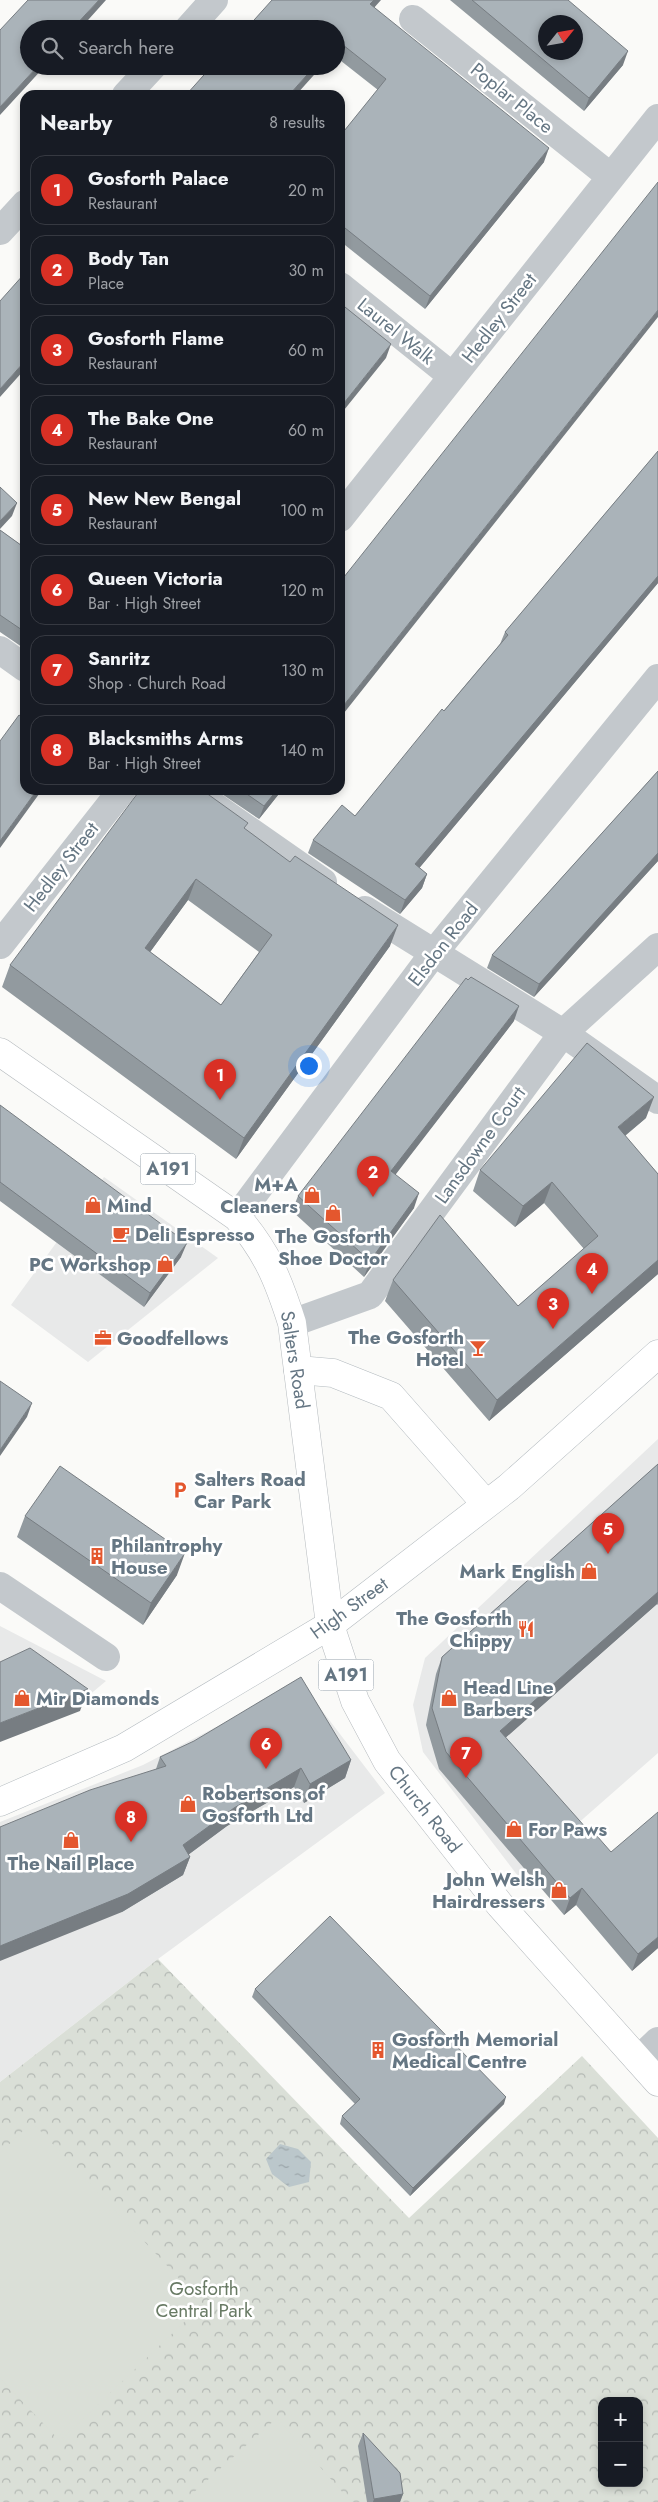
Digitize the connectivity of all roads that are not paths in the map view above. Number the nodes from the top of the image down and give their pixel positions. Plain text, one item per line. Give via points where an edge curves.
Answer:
1 (214, 0) edge
2 (413, 19) dead end
3 (196, 20) edge
4 (145, 75) edge
5 (131, 90) edge
6 (658, 118) edge
7 (611, 177) junction
8 (20, 209) edge
9 (0, 231) edge
10 (345, 290) edge
11 (452, 376) junction
12 (345, 512) edge
13 (0, 650) edge
14 (20, 664) edge
15 (658, 678) edge
16 (118, 795) edge
17 (198, 795) edge
18 (0, 945) edge
19 (658, 947) edge
20 (433, 954) junction
21 (563, 1033) junction
22 (0, 1052) edge
23 (658, 1100) edge
24 (237, 1217) junction
25 (292, 1322) junction
26 (658, 1354) edge
27 (298, 1370) junction
28 (486, 1504) junction
29 (0, 1586) edge
30 (330, 1625) junction
31 (106, 1658) dead end
32 (0, 1802) edge
33 (658, 2041) edge
34 (638, 2060) junction
35 (658, 2082) edge

1 - 3 street
2 - 7 street, Poplar Place
4 - 5 street
6 - 7 street, Hedley Street
7 - 11 street, Hedley Street
8 - 9 street
10 - 11 street, Laurel Walk
11 - 12 street, Hedley Street
13 - 14 street
15 - 20 street, Elsdon Road
16 - 18 street, Hedley Street
17 - 20 street via 285,857
19 - 21 street, Lansdowne Court
20 - 21 street
20 - 24 street, Elsdon Road
21 - 23 street
21 - 25 street, Lansdowne Court via 370,1295
22 - 24 main road, Salters Road / A191
24 - 25 main road, Salters Road / A191 via 264,1252
25 - 27 main road, Salters Road / A191
26 - 28 main road, High Street
27 - 28 main road via 333,1373 391,1396
27 - 30 main road, Salters Road / A191
28 - 30 main road, High Street
29 - 31 street
30 - 32 main road, High Street via 124,1748
30 - 34 main road, Church Road / A191 via 355,1701 388,1761 500,1905
33 - 34 street
34 - 35 main road, Church Road / A191

